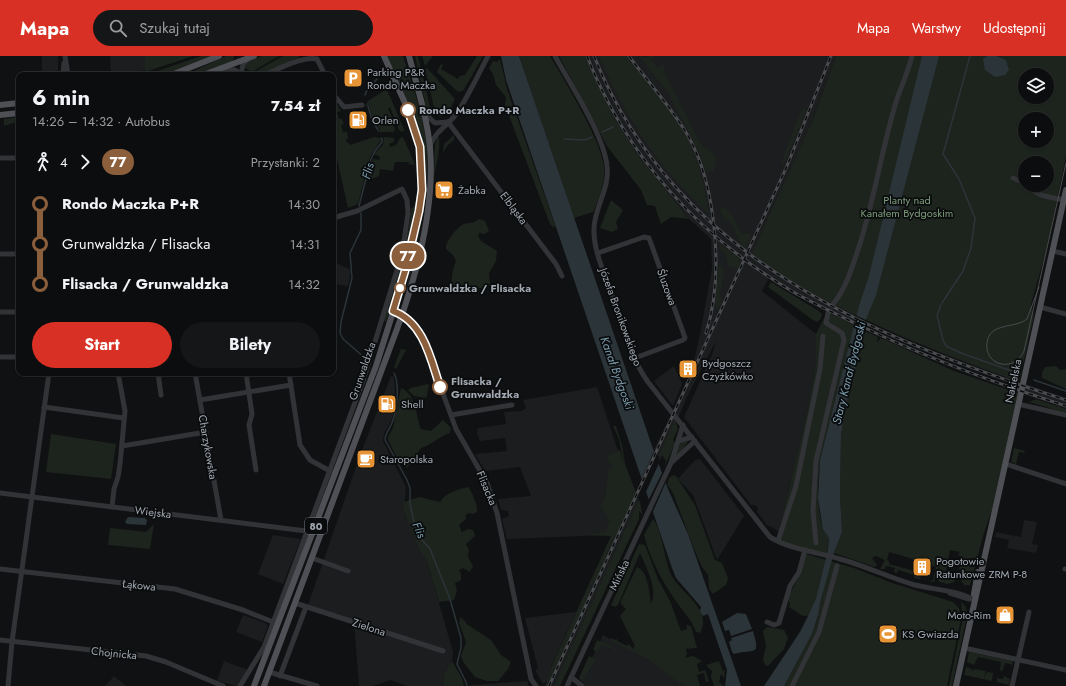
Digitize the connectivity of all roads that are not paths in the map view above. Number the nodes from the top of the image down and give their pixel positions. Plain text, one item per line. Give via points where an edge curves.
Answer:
1 (219, 56) edge
2 (254, 56) edge
3 (384, 56) edge
4 (409, 56) edge
5 (488, 56) edge
6 (555, 56) edge
7 (912, 56) edge
8 (248, 58) junction
9 (221, 68) junction
10 (63, 72) edge
11 (68, 72) edge
12 (179, 72) edge
13 (211, 72) edge
14 (238, 72) edge
15 (241, 72) edge
16 (272, 72) edge
17 (323, 72) edge
18 (336, 98) edge
19 (16, 103) edge
20 (0, 105) edge
21 (362, 105) dead end
22 (16, 113) edge
23 (424, 113) junction
24 (0, 115) edge
25 (448, 122) junction
26 (430, 147) junction
27 (0, 158) edge
28 (16, 158) edge
29 (1013, 178) dead end
30 (1018, 180) edge
31 (1066, 190) edge
32 (1034, 192) edge
33 (1064, 200) junction
34 (336, 217) edge
35 (1053, 251) junction
36 (598, 253) junction
37 (0, 254) edge
38 (16, 254) edge
39 (1066, 254) edge
40 (562, 276) dead end
41 (834, 303) tunnel mouth
42 (1040, 307) junction
43 (393, 311) junction
44 (0, 312) edge
45 (16, 312) edge
46 (828, 313) dead end
47 (403, 314) junction
48 (1066, 314) edge
49 (823, 336) dead end
50 (16, 357) edge
51 (0, 358) edge
52 (635, 358) junction
53 (49, 376) edge
54 (119, 376) edge
55 (158, 376) edge
56 (196, 376) edge
57 (246, 376) edge
58 (290, 376) edge
59 (291, 385) junction
60 (249, 392) junction
61 (161, 395) dead end
62 (200, 400) junction
63 (1018, 404) junction
64 (512, 405) dead end
65 (44, 407) junction
66 (451, 415) junction
67 (1066, 415) edge
68 (124, 418) junction
69 (683, 425) junction
70 (206, 432) junction
71 (694, 439) junction
72 (679, 441) junction
73 (122, 446) junction
74 (1006, 464) junction
75 (670, 466) junction
76 (256, 470) dead end
77 (330, 471) junction
78 (1066, 484) edge
79 (0, 493) edge
80 (32, 497) junction
81 (112, 507) junction
82 (221, 520) junction
83 (306, 531) junction
84 (778, 541) junction
85 (816, 543) dead end
86 (804, 550) junction
87 (312, 558) junction
88 (837, 566) dead end
89 (0, 569) edge
90 (348, 571) dead end
91 (22, 572) junction
92 (974, 600) junction
93 (295, 603) junction
94 (306, 606) junction
95 (1029, 612) dead end
96 (273, 622) junction
97 (767, 622) dead end
98 (0, 640) edge
99 (12, 642) junction
100 (964, 648) junction
101 (443, 651) dead end
102 (1019, 659) junction
103 (1066, 670) edge
104 (269, 672) junction
105 (280, 676) junction
106 (571, 677) junction
107 (8, 686) edge
108 (223, 686) edge
109 (240, 686) edge
110 (254, 686) edge
111 (264, 686) edge
112 (317, 686) edge
113 (536, 686) edge
114 (567, 686) edge
115 (582, 686) edge
116 (792, 686) edge
117 (956, 686) edge
118 (1012, 686) edge

1 - 12 main road
2 - 8 main road
3 - 43 main road, Grunwaldzka / 80 via 415,126 423,174 419,211
4 - 23 main road, Grunwaldzka / 80
5 - 25 street, Grunwaldzka via 457,112
6 - 36 street, Józefa Bronikowskiego via 597,133 607,160 607,183 594,225
7 - 41 street via 896,102 860,244 842,292
8 - 9 main road
8 - 15 street via 242,64
9 - 13 main road
9 - 14 street
10 - 11 street via 65,56
16 - 17 street via 310,57 317,59
18 - 21 street via 344,107
19 - 20 main road
22 - 24 main road
23 - 25 street via 435,123
23 - 26 main road, Grunwaldzka / 80
25 - 26 street, Grunwaldzka via 435,134
25 - 40 street, Elbląska via 556,264
26 - 47 main road, Grunwaldzka / 80 via 430,184 422,236
27 - 28 street
29 - 30 street
31 - 33 main road, Nakielska
32 - 33 street
33 - 35 main road, Nakielska
34 - 77 street via 402,189 409,207 403,248 363,381
35 - 39 street
35 - 42 main road, Nakielska
36 - 52 street, Józefa Bronikowskiego
36 - 52 street, Śluzowa via 648,236 683,332 683,340
37 - 38 street
42 - 48 street
42 - 63 main road, Nakielska
43 - 47 street
43 - 110 main road, Grunwaldzka / 80 via 376,366
44 - 45 street
46 - 85 street via 826,323 842,333 844,340 816,460 813,511
47 - 66 street, Flisacka via 423,339
47 - 87 main road, Grunwaldzka / 80
49 - 84 street via 820,369 796,486
50 - 51 street
52 - 69 street, Józefa Bronikowskiego via 644,375
53 - 65 street
54 - 68 street via 125,405
55 - 61 street
56 - 62 street, Charzykowska
57 - 60 street
58 - 59 street
59 - 60 street
59 - 77 street via 300,445 310,460
60 - 62 street
60 - 76 street via 252,414 249,425
62 - 70 street, Charzykowska
63 - 67 street
63 - 74 main road, Nakielska
64 - 66 street
65 - 68 street
65 - 80 street
66 - 113 street, Flisacka via 462,441 487,483 497,513 531,679
68 - 73 street
69 - 71 street, Józefa Bronikowskiego
69 - 72 street, Mińska
70 - 73 street
70 - 82 street, Charzykowska
71 - 72 street
71 - 75 street, Mińska
71 - 84 street, Józefa Bronikowskiego via 768,535
72 - 75 street, Mińska
73 - 81 street
74 - 78 street
74 - 92 main road, Nakielska via 974,587
75 - 106 street, Mińska
77 - 83 street
79 - 80 street, Wiejska
80 - 81 street, Wiejska
80 - 91 street
81 - 82 street, Wiejska
82 - 83 street, Wiejska
83 - 96 street
84 - 86 street, Józefa Bronikowskiego
86 - 92 street, Józefa Bronikowskiego via 836,558 894,579 962,593
86 - 97 street via 799,572 790,586 779,623 774,625
87 - 90 street
87 - 93 main road, Grunwaldzka / 80
88 - 116 street via 819,632
89 - 91 street, Łąkowa
91 - 96 street, Łąkowa via 175,589
91 - 99 street
92 - 100 main road, Nakielska
93 - 94 street, Zielona
93 - 104 main road, Grunwaldzka / 80
94 - 101 street, Zielona
94 - 105 street
95 - 102 street
96 - 109 street via 259,657
98 - 99 street, Chojnicka
99 - 107 street
99 - 108 street, Chojnicka via 146,656
100 - 102 street
100 - 117 main road, Nakielska
102 - 103 street
102 - 118 street
104 - 105 street
104 - 111 main road, Grunwaldzka / 80
105 - 112 street
106 - 114 street, Mińska
106 - 115 street

